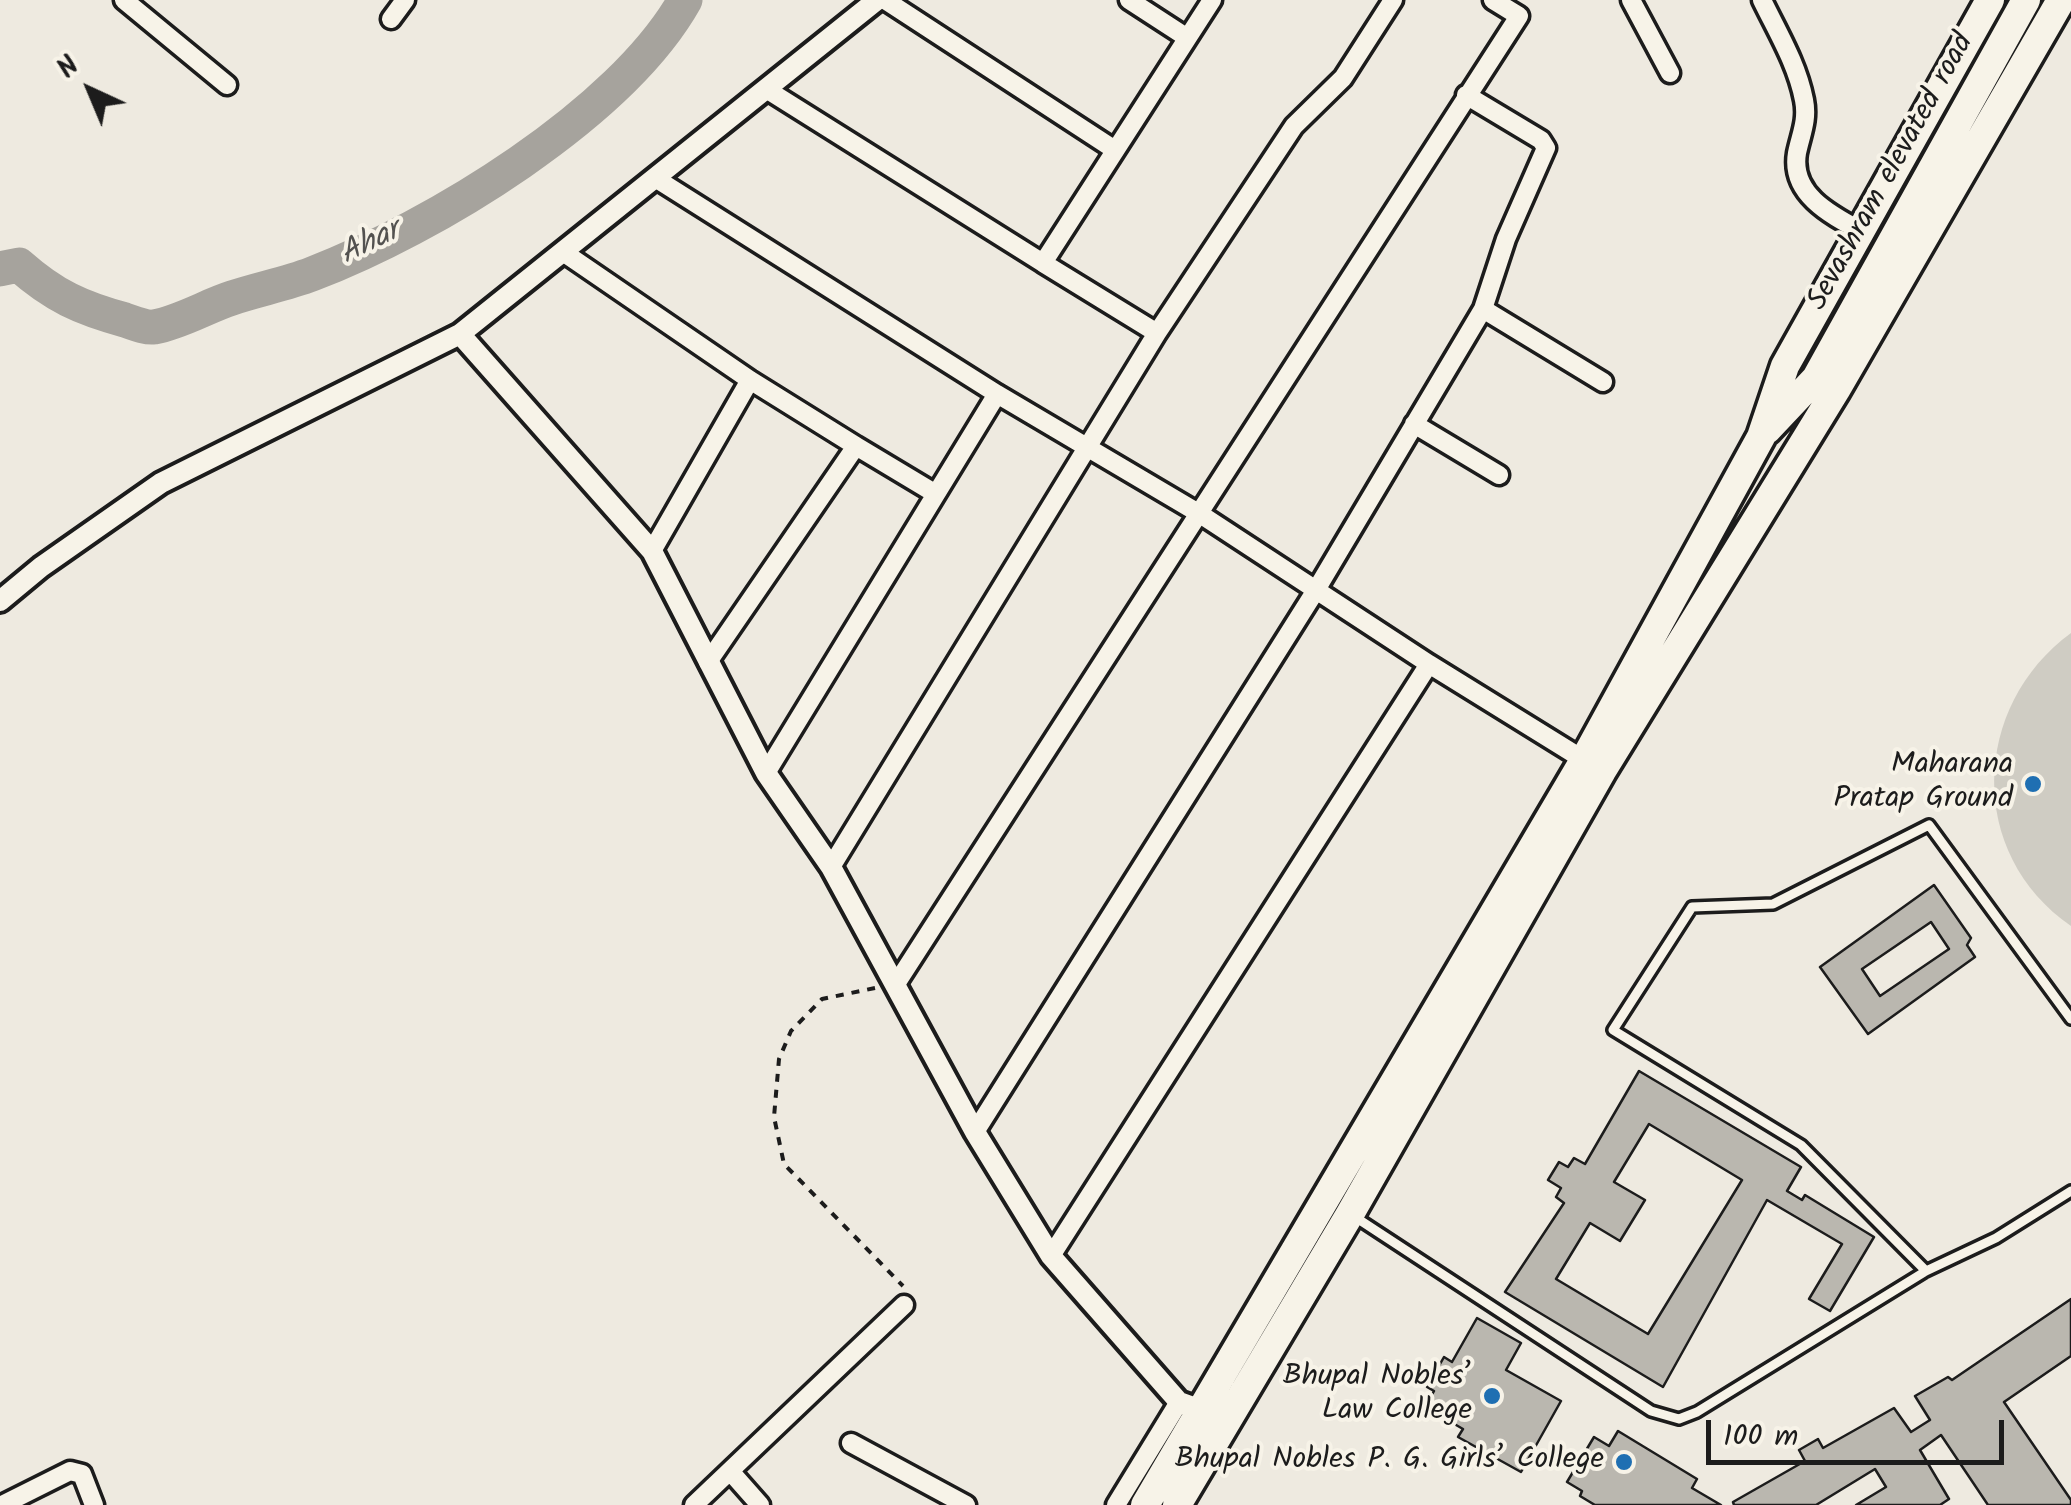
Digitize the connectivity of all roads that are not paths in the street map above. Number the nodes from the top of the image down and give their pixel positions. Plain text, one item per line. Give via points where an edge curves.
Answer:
1 (124, 0) edge
2 (406, 0) edge
3 (877, 0) edge
4 (885, 0) edge
5 (1129, 0) edge
6 (1212, 0) edge
7 (1393, 0) edge
8 (1493, 0) edge
9 (1631, 0) edge
10 (1762, 0) edge
11 (1990, 0) edge
12 (2026, 0) edge
13 (2062, 0) edge
14 (391, 18) dead end
15 (1186, 37) junction
16 (1670, 73) dead end
17 (227, 85) dead end
18 (766, 88) junction
19 (1466, 95) junction
20 (1115, 150) junction
21 (654, 178) junction
22 (1860, 231) junction
23 (562, 252) junction
24 (1043, 263) junction
25 (1483, 309) junction
26 (1157, 333) junction
27 (460, 334) junction
28 (1816, 378) junction
29 (750, 380) junction
30 (1604, 382) dead end
31 (997, 394) junction
32 (1414, 424) junction
33 (1761, 437) junction
34 (856, 446) junction
35 (1088, 447) junction
36 (1796, 451) junction
37 (1499, 475) dead end
38 (936, 494) junction
39 (1200, 514) junction
40 (652, 551) junction
41 (1316, 590) junction
42 (0, 602) edge
43 (708, 662) junction
44 (1429, 664) junction
45 (1593, 765) junction
46 (766, 773) junction
47 (831, 868) junction
48 (896, 984) junction
49 (2071, 1019) edge
50 (975, 1132) junction
51 (2071, 1191) edge
52 (1338, 1207) junction
53 (1051, 1256) junction
54 (1926, 1271) junction
55 (904, 1305) road end
56 (1190, 1406) junction
57 (851, 1443) dead end
58 (730, 1471) junction
59 (2, 1505) edge
60 (94, 1505) edge
61 (694, 1505) edge
62 (760, 1505) edge
63 (966, 1505) edge
64 (1116, 1505) edge
65 (1145, 1505) edge
66 (1178, 1505) edge

1 - 17 street
2 - 14 street
3 - 18 street
4 - 20 street
5 - 15 street
6 - 15 street
7 - 26 street via 1343,78 1294,126
8 - 19 street via 1519,16
9 - 16 street
10 - 22 street via 1798,73 1806,106 1795,167 1822,211
11 - 22 highway
12 - 28 highway, Sevashram elevated road
13 - 36 highway
15 - 20 street
18 - 21 street
18 - 24 street
19 - 25 street via 1546,148
19 - 39 street
20 - 24 street
21 - 23 street
21 - 31 street
22 - 33 highway via 1785,366
23 - 27 street
23 - 29 street
24 - 26 street
25 - 30 street
25 - 32 street
26 - 35 street
27 - 40 street
27 - 42 street via 160,483
28 - 33 highway
28 - 36 highway
29 - 34 street
29 - 40 street
31 - 35 street
31 - 38 street
32 - 37 street
32 - 41 street
33 - 45 highway
34 - 38 street
34 - 43 street
35 - 39 street
35 - 47 street
36 - 45 highway
38 - 46 street
39 - 41 street
39 - 48 street
40 - 43 street
41 - 44 street
41 - 50 street
43 - 46 street
44 - 45 street
44 - 53 street
45 - 52 highway
46 - 47 street
47 - 48 street
48 - 50 street
49 - 54 lane via 1929,826 1774,904 1692,907 1613,1030 1801,1146
50 - 53 street
51 - 54 lane
52 - 54 lane via 1650,1410 1679,1419
52 - 56 highway
52 - 66 highway
53 - 56 street
55 - 58 street
56 - 64 street
56 - 65 highway
57 - 63 street
58 - 61 street
58 - 62 street
59 - 60 street via 70,1471 82,1474

